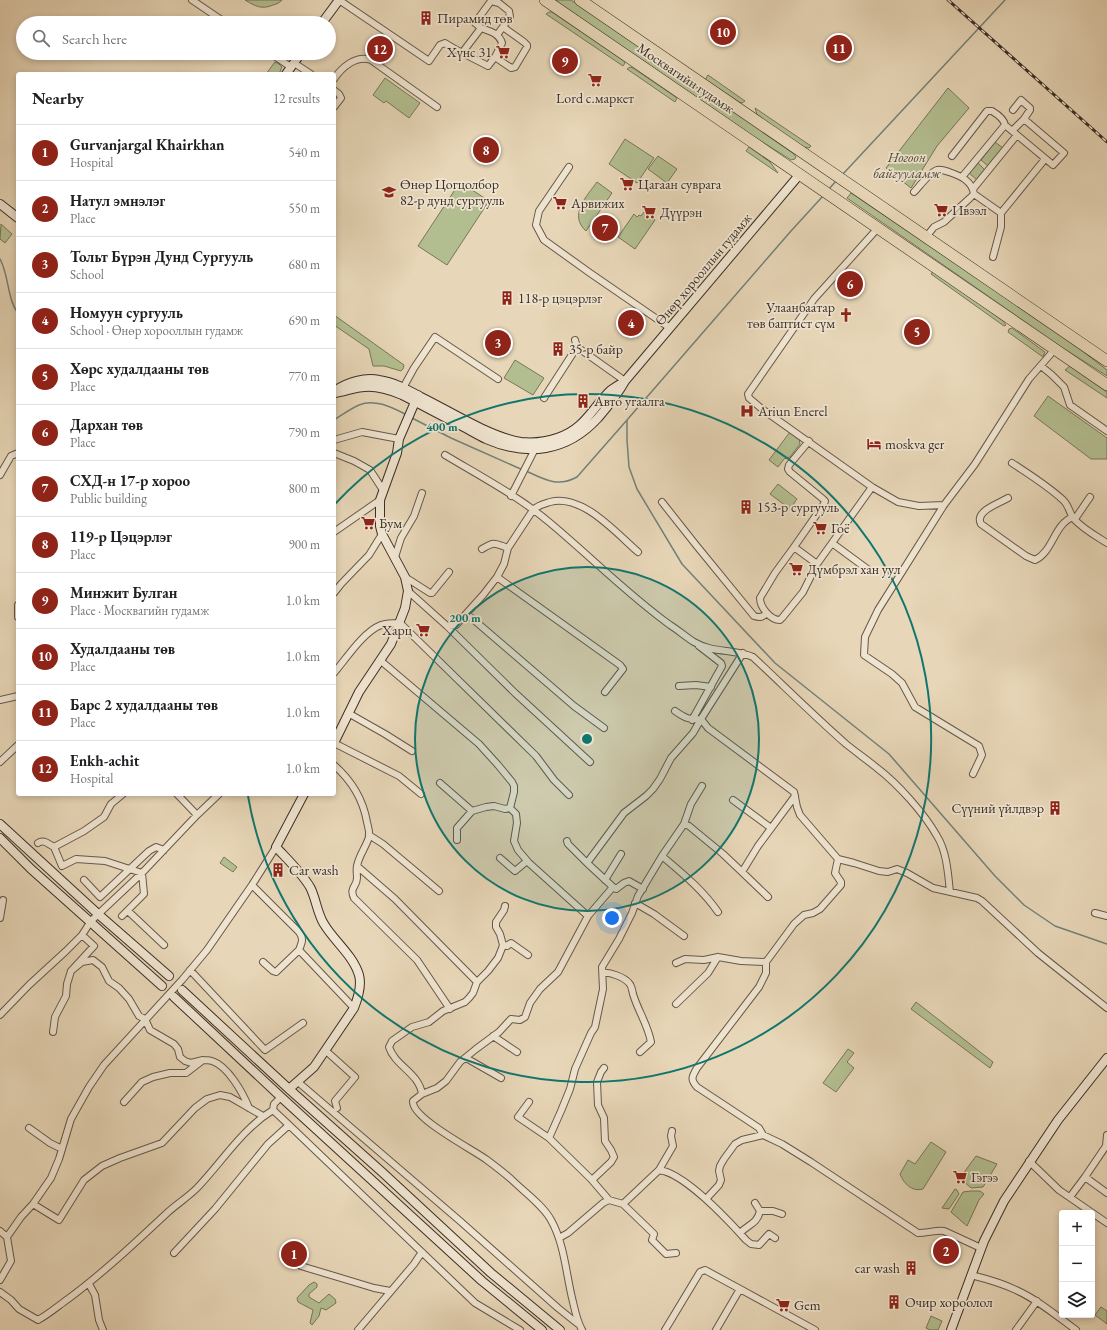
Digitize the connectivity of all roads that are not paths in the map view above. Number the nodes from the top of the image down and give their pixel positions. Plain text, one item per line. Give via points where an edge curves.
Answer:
1 (192, 0) edge
2 (339, 0) edge
3 (545, 0) edge
4 (580, 0) edge
5 (216, 16) edge
6 (327, 16) edge
7 (503, 27) junction
8 (481, 28) junction
9 (497, 35) junction
10 (462, 53) junction
11 (495, 57) junction
12 (279, 60) edge
13 (290, 68) edge
14 (304, 72) edge
15 (336, 76) edge
16 (336, 92) edge
17 (336, 104) edge
18 (437, 108) dead end
19 (1013, 110) dead end
20 (1024, 119) junction
21 (1005, 125) junction
22 (1015, 133) junction
23 (952, 156) dead end
24 (1045, 159) junction
25 (569, 167) dead end
26 (805, 177) junction
27 (962, 177) junction
28 (973, 191) junction
29 (914, 192) dead end
30 (0, 204) edge
31 (1001, 213) junction
32 (16, 216) edge
33 (878, 228) junction
34 (926, 237) junction
35 (993, 257) dead end
36 (670, 328) junction
37 (575, 340) dead end
38 (577, 347) junction
39 (1055, 349) junction
40 (1107, 361) edge
41 (1041, 366) junction
42 (498, 379) dead end
43 (625, 381) junction
44 (1107, 385) edge
45 (403, 388) junction
46 (336, 391) edge
47 (336, 392) edge
48 (544, 398) dead end
49 (415, 402) junction
50 (1107, 432) edge
51 (336, 439) edge
52 (399, 439) junction
53 (809, 441) junction
54 (535, 449) junction
55 (16, 454) edge
56 (336, 454) edge
57 (445, 455) dead end
58 (1012, 463) dead end
59 (0, 475) edge
60 (872, 487) junction
61 (383, 490) junction
62 (422, 493) dead end
63 (511, 496) junction
64 (1090, 497) dead end
65 (1008, 498) dead end
66 (380, 500) junction
67 (662, 502) dead end
68 (944, 506) junction
69 (533, 510) junction
70 (1074, 518) junction
71 (336, 531) edge
72 (382, 534) junction
73 (832, 543) junction
74 (1107, 543) edge
75 (794, 547) junction
76 (508, 548) junction
77 (482, 549) dead end
78 (638, 552) dead end
79 (395, 557) junction
80 (817, 564) junction
81 (870, 571) dead end
82 (449, 572) dead end
83 (405, 577) junction
84 (497, 577) junction
85 (336, 590) edge
86 (408, 591) junction
87 (767, 613) junction
88 (467, 614) junction
89 (400, 623) junction
90 (447, 626) junction
91 (695, 643) junction
92 (743, 653) junction
93 (381, 661) junction
94 (336, 671) edge
95 (679, 686) dead end
96 (711, 687) junction
97 (605, 692) dead end
98 (16, 696) edge
99 (0, 700) edge
100 (675, 711) dead end
101 (348, 713) junction
102 (702, 719) junction
103 (692, 720) junction
104 (604, 728) dead end
105 (336, 739) edge
106 (336, 744) edge
107 (16, 747) edge
108 (412, 751) dead end
109 (0, 762) edge
110 (590, 762) dead end
111 (336, 767) edge
112 (973, 774) dead end
113 (440, 783) dead end
114 (702, 786) dead end
115 (421, 794) dead end
116 (569, 795) dead end
117 (121, 796) edge
118 (179, 796) edge
119 (217, 796) edge
120 (303, 796) edge
121 (795, 796) junction
122 (733, 800) dead end
123 (510, 808) junction
124 (472, 811) junction
125 (197, 815) junction
126 (0, 824) edge
127 (684, 824) junction
128 (771, 828) junction
129 (369, 835) junction
130 (0, 838) edge
131 (457, 840) dead end
132 (567, 841) dead end
133 (38, 843) dead end
134 (54, 847) junction
135 (276, 847) junction
136 (164, 850) junction
137 (621, 854) dead end
138 (662, 856) junction
139 (500, 858) dead end
140 (838, 859) junction
141 (527, 861) junction
142 (587, 863) junction
143 (357, 866) junction
144 (130, 868) junction
145 (742, 872) junction
146 (142, 873) junction
147 (84, 880) dead end
148 (605, 880) junction
149 (252, 885) junction
150 (613, 887) junction
151 (643, 889) junction
152 (439, 890) dead end
153 (950, 892) junction
154 (768, 897) dead end
155 (2, 900) dead end
156 (635, 903) junction
157 (505, 906) dead end
158 (128, 911) junction
159 (718, 912) dead end
160 (1095, 913) dead end
161 (98, 914) junction
162 (0, 916) edge
163 (122, 916) dead end
164 (588, 916) junction
165 (1107, 916) edge
166 (90, 921) junction
167 (82, 935) junction
168 (684, 936) dead end
169 (164, 945) dead end
170 (503, 945) junction
171 (299, 950) junction
172 (528, 955) dead end
173 (718, 957) junction
174 (263, 962) dead end
175 (766, 962) junction
176 (676, 963) dead end
177 (190, 970) junction
178 (71, 971) junction
179 (603, 973) junction
180 (169, 976) dead end
181 (477, 982) junction
182 (162, 986) dead end
183 (182, 990) dead end
184 (174, 997) dead end
185 (676, 1004) dead end
186 (0, 1008) edge
187 (7, 1008) junction
188 (354, 1008) junction
189 (1107, 1008) edge
190 (450, 1009) junction
191 (0, 1015) edge
192 (145, 1019) junction
193 (303, 1024) dead end
194 (53, 1032) dead end
195 (493, 1036) junction
196 (325, 1050) junction
197 (517, 1052) dead end
198 (640, 1052) dead end
199 (466, 1058) junction
200 (1107, 1058) edge
201 (202, 1060) junction
202 (604, 1068) dead end
203 (501, 1078) dead end
204 (298, 1082) junction
205 (289, 1089) junction
206 (422, 1094) junction
207 (281, 1097) junction
208 (124, 1102) dead end
209 (528, 1102) dead end
210 (249, 1108) junction
211 (337, 1108) dead end
212 (273, 1110) junction
213 (263, 1116) junction
214 (289, 1125) junction
215 (29, 1128) dead end
216 (672, 1130) dead end
217 (763, 1135) junction
218 (1107, 1135) edge
219 (549, 1138) junction
220 (62, 1149) junction
221 (1030, 1162) junction
222 (659, 1170) junction
223 (1085, 1177) junction
224 (592, 1180) junction
225 (1107, 1193) edge
226 (1070, 1197) junction
227 (706, 1199) junction
228 (609, 1200) junction
229 (755, 1203) dead end
230 (33, 1204) junction
231 (623, 1204) junction
232 (760, 1211) junction
233 (782, 1214) dead end
234 (1107, 1223) edge
235 (0, 1231) edge
236 (740, 1233) junction
237 (7, 1236) junction
238 (559, 1238) junction
239 (776, 1238) dead end
240 (981, 1248) junction
241 (422, 1252) junction
242 (676, 1253) dead end
243 (174, 1254) dead end
244 (301, 1266) dead end
245 (971, 1275) junction
246 (0, 1280) edge
247 (89, 1284) junction
248 (740, 1289) junction
249 (390, 1291) junction
250 (0, 1292) edge
251 (1037, 1301) junction
252 (578, 1324) junction
253 (1072, 1329) edge
254 (103, 1330) edge
255 (358, 1330) edge
256 (520, 1330) edge
257 (542, 1330) edge
258 (560, 1330) edge
259 (582, 1330) edge
260 (665, 1330) edge
261 (716, 1330) edge
262 (815, 1330) edge
263 (951, 1330) edge
264 (1016, 1330) edge

1 - 5 street
2 - 6 main road
2 - 10 street via 429,61 440,45 445,43
3 - 26 highway, Москвагийн гудамж
4 - 34 highway, Москвагийн гудамж
7 - 8 street via 510,17 509,11 499,3 491,1 475,23
7 - 9 street
7 - 11 street via 527,44 527,47 513,68
8 - 9 street
8 - 10 street
9 - 11 street via 502,43
10 - 11 street via 488,66
12 - 13 street
13 - 14 street
15 - 18 street via 340,70 357,59 366,58
16 - 17 street via 340,98
19 - 20 street via 1022,101 1030,108
20 - 22 street
20 - 24 street via 1064,153 1054,165
21 - 22 street
21 - 23 street via 992,110 987,112
21 - 27 street
22 - 24 street
22 - 28 street
24 - 31 street
25 - 36 street via 538,211 536,225 544,240
26 - 33 highway, Москвагийн гудамж
26 - 36 main road, Өнөр хорооллын гудамж
27 - 28 street
27 - 29 street via 936,170
28 - 31 street
28 - 34 street via 952,216 934,227
30 - 32 main road
31 - 35 street via 1001,227
33 - 39 highway, Москвагийн гудамж
33 - 53 street via 814,300 748,394 758,405
34 - 40 highway, Москвагийн гудамж
36 - 43 main road, Өнөр хорооллын гудамж
37 - 38 street
38 - 43 street
38 - 48 street
39 - 41 street
39 - 44 highway, Москвагийн гудамж
41 - 50 street via 1064,387 1070,405
41 - 68 street
42 - 45 street via 435,336
43 - 49 main road, Өнөр хорооллын гудамж via 612,390 574,430 558,438 538,442 521,442 506,438
43 - 54 main road, Өнөр хорооллын гудамж via 617,396 578,436 561,445
45 - 46 main road, Өнөр хорооллын гудамж via 391,382 363,380 352,382
45 - 49 main road, Өнөр хорооллын гудамж
47 - 49 main road, Өнөр хорооллын гудамж via 377,387 389,389
49 - 52 main road
49 - 54 main road, Өнөр хорооллын гудамж via 486,438 521,449
51 - 52 street via 362,432
52 - 61 main road
53 - 60 street
53 - 75 street via 788,469 825,502
54 - 63 street
55 - 59 street via 11,456
56 - 61 street via 370,470
57 - 63 street
58 - 70 street via 1064,501
60 - 68 street via 898,502 919,506
60 - 73 street
61 - 66 main road
62 - 79 street
63 - 69 street
64 - 70 street
65 - 70 street via 987,509 979,521 1032,560 1043,555 1064,522
66 - 71 street
66 - 72 main road
67 - 87 street via 754,616 761,617
68 - 112 street via 878,610 865,637 864,655 902,683 915,707 979,746 982,755
69 - 76 street
69 - 78 street via 553,501 579,506 595,514
69 - 91 street via 550,522 630,594
70 - 74 street
72 - 79 main road
72 - 85 street via 369,555
73 - 80 street
73 - 81 street
75 - 80 street
75 - 87 street via 760,598
76 - 77 street via 491,543
76 - 84 street
79 - 83 main road
80 - 87 street via 803,592 780,620 773,619
82 - 83 street via 432,593
83 - 86 main road
84 - 88 street
84 - 97 street via 623,668
86 - 89 main road
86 - 90 street
88 - 90 street via 456,624
88 - 104 street via 574,706
89 - 93 main road
89 - 94 street via 389,623 374,629
89 - 116 street via 536,756
90 - 110 street
91 - 92 street via 712,649
91 - 96 street via 721,663 722,666
92 - 102 street
92 - 153 street via 752,657 809,711 896,785 938,837
93 - 101 main road
93 - 123 street via 479,744 498,765 514,786
95 - 96 street
96 - 103 street
98 - 99 street
100 - 103 street
101 - 105 main road
101 - 108 street
102 - 103 street
102 - 121 street via 708,728 794,792
102 - 142 street via 671,758 653,789 624,813
106 - 115 street via 399,776
107 - 109 street
111 - 129 street via 359,796
113 - 124 street
114 - 127 street via 691,804
117 - 134 street via 111,804 104,817 84,832
118 - 125 street
119 - 125 street
120 - 135 main road
121 - 128 street
121 - 140 street via 800,815
122 - 128 street
123 - 124 street via 494,806
123 - 141 street via 516,814 514,841
124 - 131 street via 457,828
125 - 136 street
126 - 161 main road
127 - 138 street
127 - 145 street
128 - 145 street
129 - 143 street
129 - 152 street
130 - 166 main road
132 - 142 street
133 - 134 street via 42,841
134 - 144 street via 62,866 76,859 86,859
135 - 149 street
135 - 188 main road via 310,887 323,923 355,965 360,976 360,988
136 - 144 street via 156,847
136 - 146 street
137 - 148 street
138 - 151 street
138 - 159 street via 687,877
139 - 141 street via 515,871
140 - 153 street via 879,871 897,869 933,888
140 - 175 street via 835,873 841,885 820,909 804,915 794,924
141 - 164 street
142 - 148 street
143 - 181 street via 395,899
143 - 190 street via 357,879 352,890 354,898 417,960
144 - 146 street
144 - 147 street via 100,897
145 - 154 street
146 - 158 street via 144,894
146 - 161 street
148 - 150 street
149 - 171 street via 302,936
149 - 177 street
150 - 151 street via 616,889 629,881
150 - 164 street
151 - 156 street
153 - 189 street via 978,898 1038,953
155 - 162 street
156 - 168 street
156 - 179 street via 619,939 602,967
157 - 170 street via 496,922
158 - 163 street
158 - 169 street
160 - 165 street
161 - 166 street
161 - 180 main road
164 - 195 street via 558,972 540,989 530,1003 525,1017 520,1020 511,1019
166 - 167 street
166 - 182 main road
167 - 178 street via 94,946
167 - 187 street
170 - 172 street via 511,943
170 - 181 street via 498,958
171 - 174 street via 276,972
171 - 188 street
173 - 175 street
173 - 176 street via 704,960 685,959
173 - 185 street via 708,973
175 - 217 street via 766,973 759,986 692,1076 697,1087 750,1122
177 - 192 street
177 - 193 street via 265,1050
178 - 192 street via 82,962 93,960 102,967 109,981 129,999 139,1016
178 - 194 street via 66,996 55,1016
179 - 198 street via 624,979 631,986 638,1011 650,1034 651,1042
179 - 219 street via 602,996 595,1027 575,1069 567,1096
181 - 190 street via 470,998
183 - 205 main road
184 - 207 main road
186 - 187 street
187 - 191 street
188 - 196 main road
190 - 206 street via 429,1022 412,1027 392,1041 388,1047 417,1081
192 - 201 street via 150,1030 178,1048 180,1057 185,1062
192 - 220 street via 104,1065 89,1087 70,1119
195 - 197 street
195 - 199 street
196 - 204 main road via 314,1067
196 - 211 street via 355,1077 335,1101
199 - 203 street
199 - 206 street via 446,1081
200 - 221 main road via 1058,1120
201 - 208 street via 186,1073 170,1073 142,1082
201 - 210 street via 212,1060 230,1075
202 - 224 street via 597,1082 598,1105 604,1118 605,1141 614,1158
204 - 205 main road
204 - 252 street
205 - 258 main road via 491,1273
206 - 238 street via 413,1101 416,1110 443,1133 487,1159 507,1176 551,1219
207 - 212 street via 274,1104
207 - 257 main road via 482,1281
209 - 219 street via 518,1117
210 - 213 street
210 - 230 street via 220,1095 207,1099 162,1143 102,1166 84,1180 59,1220
212 - 213 street
212 - 214 street
213 - 247 street via 196,1189
214 - 241 street
214 - 243 street via 268,1144
215 - 220 street
216 - 222 street via 673,1146
217 - 227 street via 735,1144 720,1166 719,1185
217 - 240 street via 816,1165 918,1233 944,1231
218 - 223 street via 1105,1148
219 - 224 street
220 - 230 street via 54,1172
221 - 226 street
221 - 240 main road via 1004,1201
222 - 227 street via 666,1170
222 - 231 street
223 - 225 street
223 - 226 street
224 - 228 street
226 - 234 street
227 - 236 street
228 - 231 street
228 - 238 street
229 - 232 street
230 - 237 street
231 - 242 street via 654,1234 652,1240 666,1254
232 - 233 street
232 - 236 street via 755,1222
235 - 237 street
236 - 239 street via 752,1244 759,1245 769,1234
237 - 246 street via 11,1260
238 - 252 street
240 - 245 main road
241 - 249 street
241 - 256 street via 475,1303
244 - 249 street
245 - 251 street via 1008,1286
245 - 263 main road
247 - 250 street via 38,1320 19,1310
247 - 254 street via 95,1295
248 - 260 street via 705,1270 700,1272
248 - 261 street
248 - 262 street
249 - 255 street
251 - 253 street
251 - 264 street
252 - 259 street

